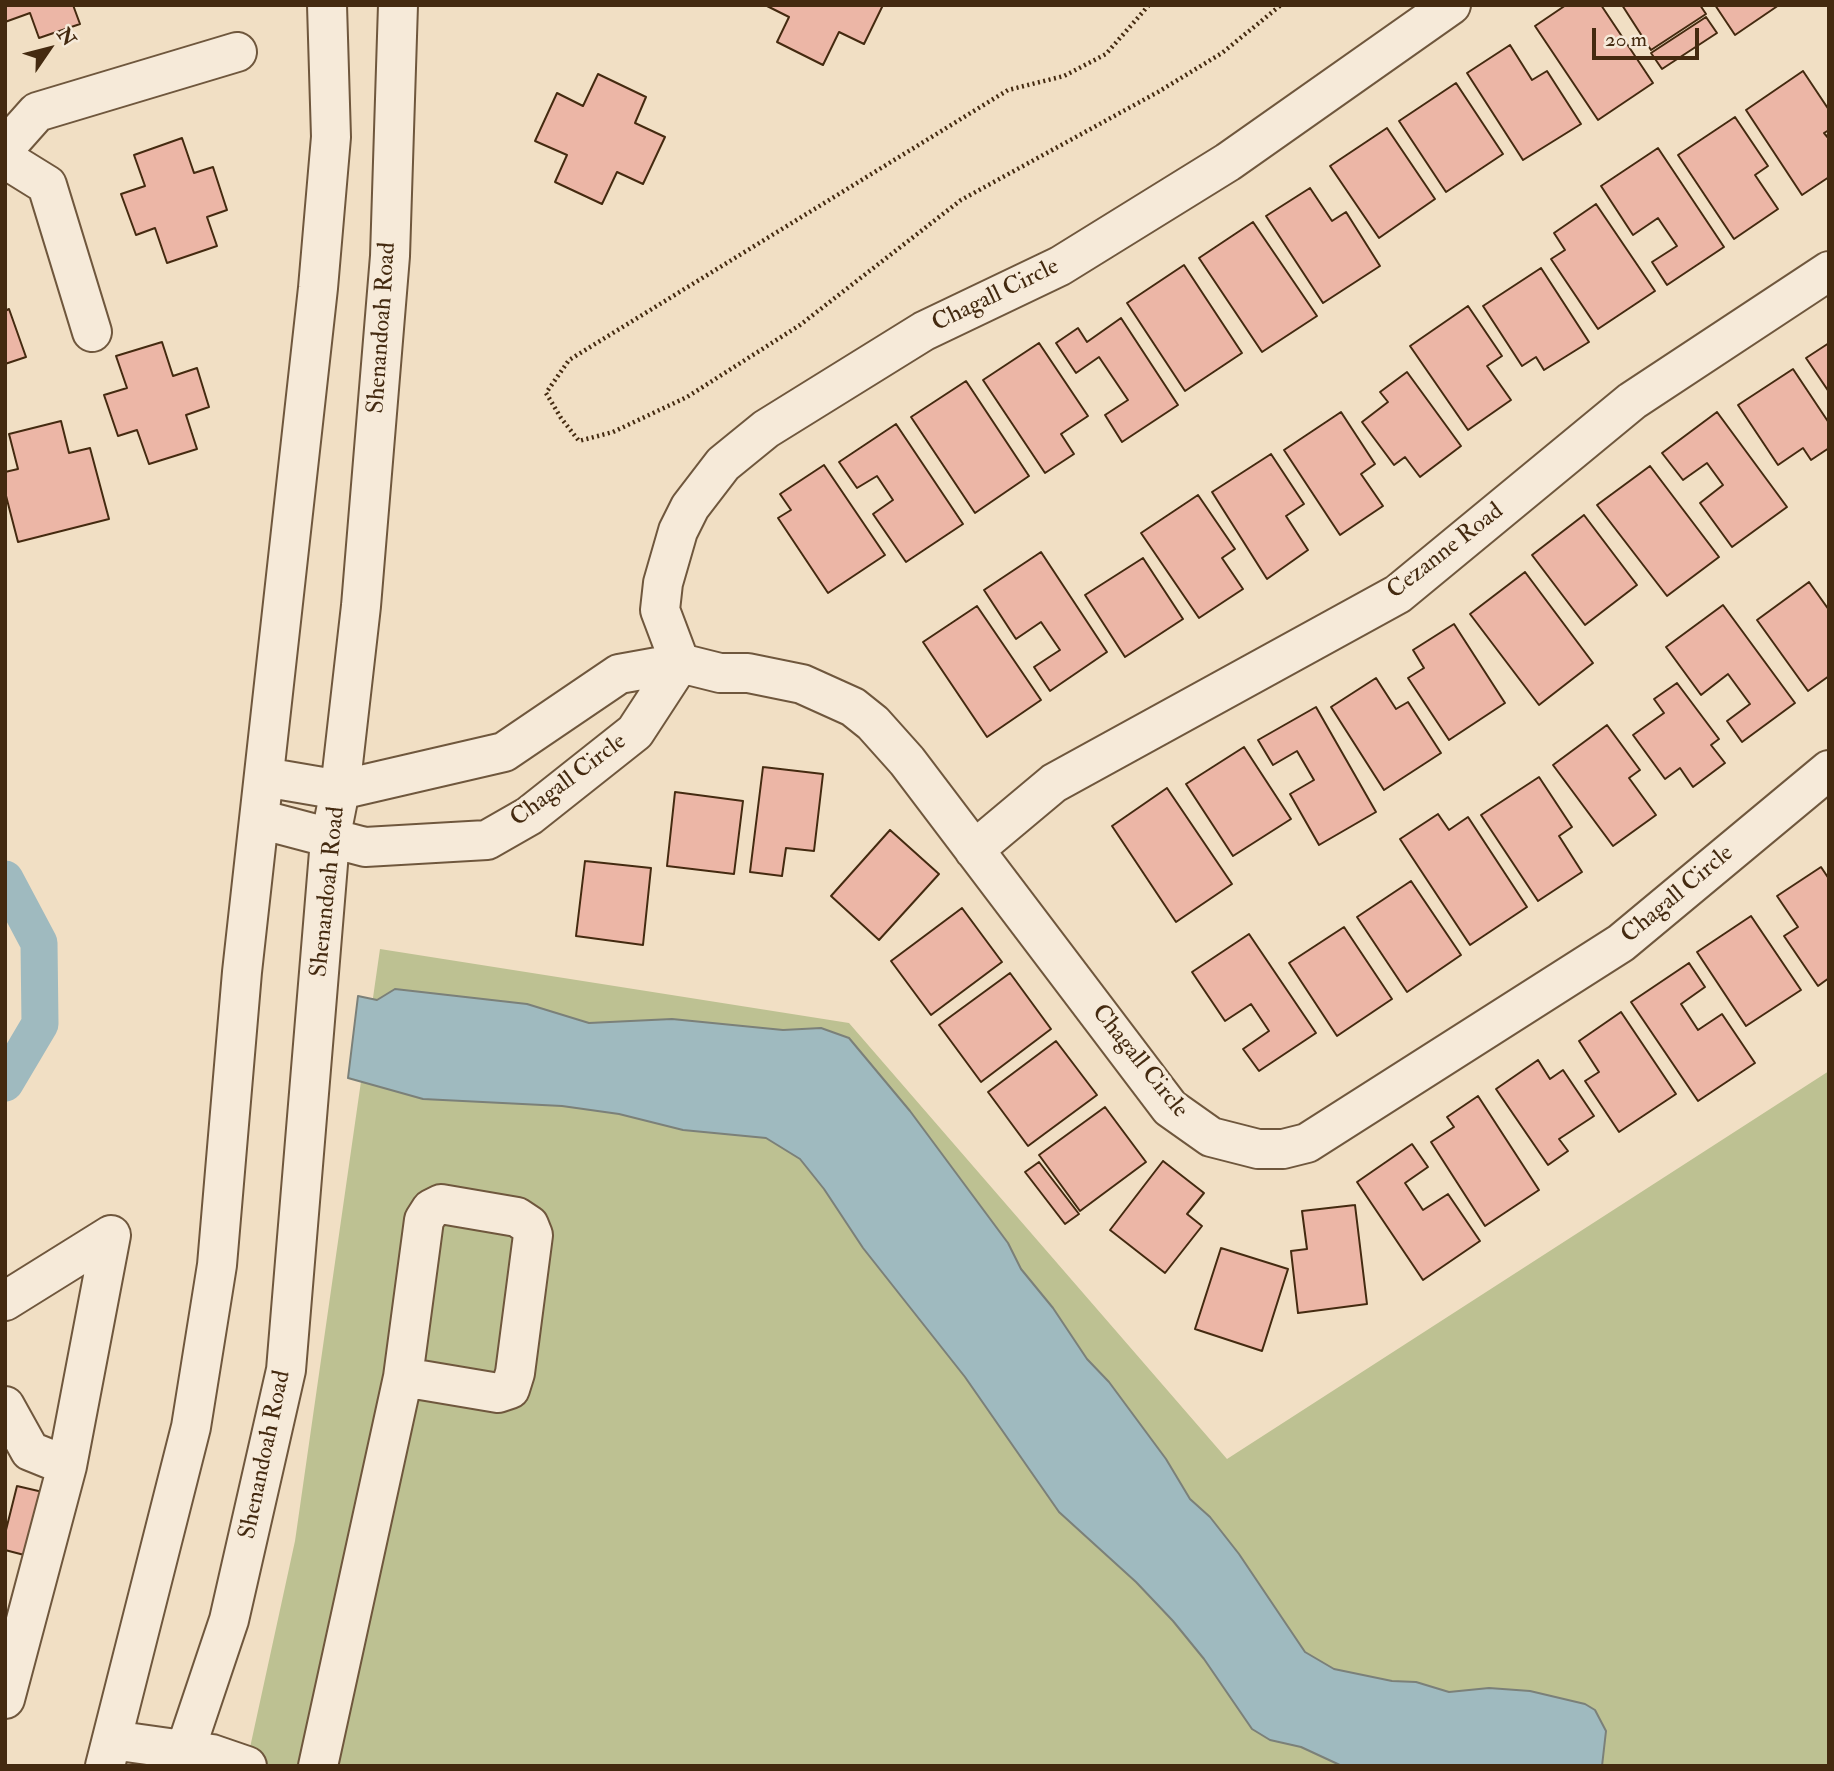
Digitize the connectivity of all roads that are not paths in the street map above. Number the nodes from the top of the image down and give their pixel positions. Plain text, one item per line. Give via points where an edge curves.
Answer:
1 (327, 5) edge
2 (398, 5) edge
3 (1451, 5) edge
4 (237, 52) dead end
5 (7, 160) edge
6 (1829, 271) edge
7 (92, 332) dead end
8 (680, 663) junction
9 (1829, 770) edge
10 (264, 777) junction
11 (340, 790) junction
12 (259, 819) junction
13 (330, 840) junction
14 (974, 850) junction
15 (5, 1301) edge
16 (403, 1377) junction
17 (5, 1406) edge
18 (66, 1466) junction
19 (5, 1699) edge
20 (108, 1753) edge
21 (182, 1758) edge
22 (247, 1766) edge
23 (318, 1766) edge

1 - 10 street via 331,137
2 - 11 street, Shenandoah Road via 390,256 362,606
3 - 8 street, Chagall Circle via 1228,162 1060,266 924,331 766,429 723,464 690,507 663,583 660,610
4 - 5 street via 37,112
5 - 7 street via 47,185
6 - 14 street, Cezanne Road via 1632,401 1398,594 1054,783
8 - 11 street, Chagall Circle via 619,674 504,752
8 - 13 street, Chagall Circle via 635,732 529,816 487,840 365,848
8 - 14 street, Chagall Circle via 720,673 776,677 853,707 907,761
9 - 14 street, Chagall Circle via 1621,943 1307,1143 1283,1149 1234,1146 1210,1137 1170,1108
10 - 11 street, Chagall Circle
10 - 12 street
11 - 13 street, Shenandoah Road
12 - 13 street, Chagall Circle
12 - 20 street via 217,1265 191,1427
13 - 21 street, Shenandoah Road via 286,1370 229,1620
15 - 18 street via 111,1236
16 - 16 street via 498,1393 509,1389 533,1235 529,1224 517,1217 441,1204 431,1209 424,1220
16 - 23 street
17 - 18 street via 30,1451
18 - 19 street
20 - 21 street
21 - 22 street via 212,1754

